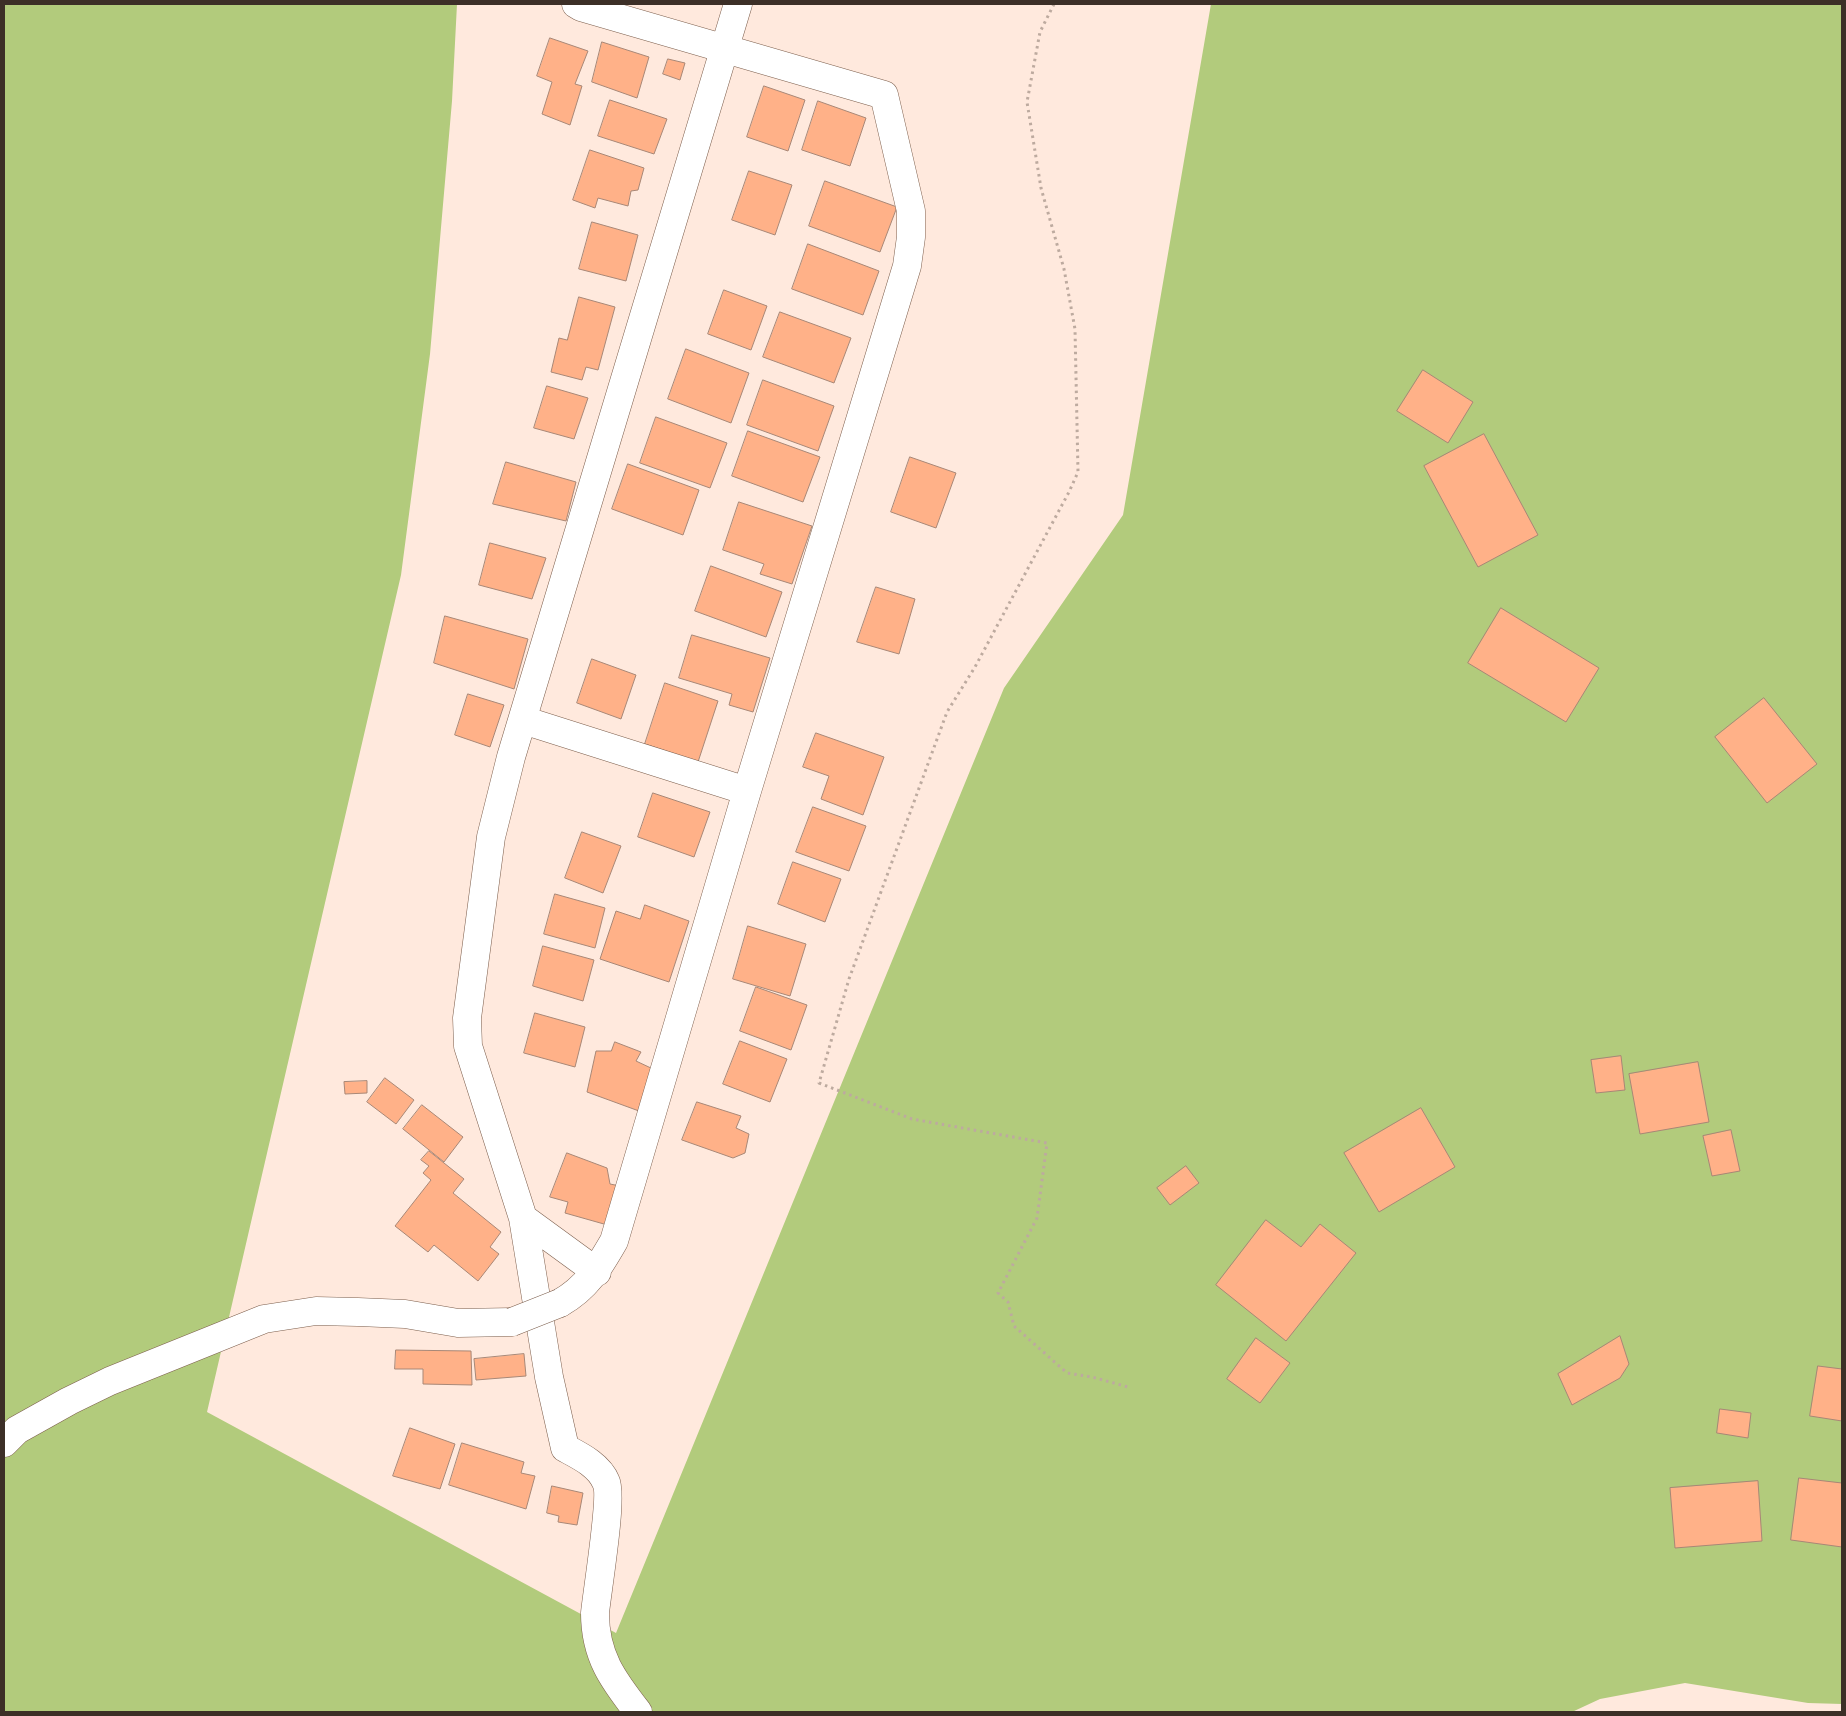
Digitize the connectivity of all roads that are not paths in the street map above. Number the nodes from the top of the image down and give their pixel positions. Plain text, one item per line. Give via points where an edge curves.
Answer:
1 (576, 4) edge
2 (738, 4) edge
3 (724, 50) junction
4 (523, 720) junction
5 (747, 791) junction
6 (523, 1218) junction
7 (597, 1272) junction
8 (4, 1443) edge
9 (638, 1712) edge

1 - 3 street
2 - 3 street
3 - 4 street
3 - 5 street via 884,95 911,211 912,237 907,266
4 - 5 street
4 - 6 street via 491,837 467,1018 468,1046
5 - 7 street via 614,1241
6 - 7 street
6 - 9 street via 549,1377 565,1448 584,1458 607,1483 608,1502 595,1631 610,1675
7 - 8 street, bridge via 584,1287 560,1303 512,1322 458,1323 405,1314 316,1311 264,1319 69,1400 17,1430

